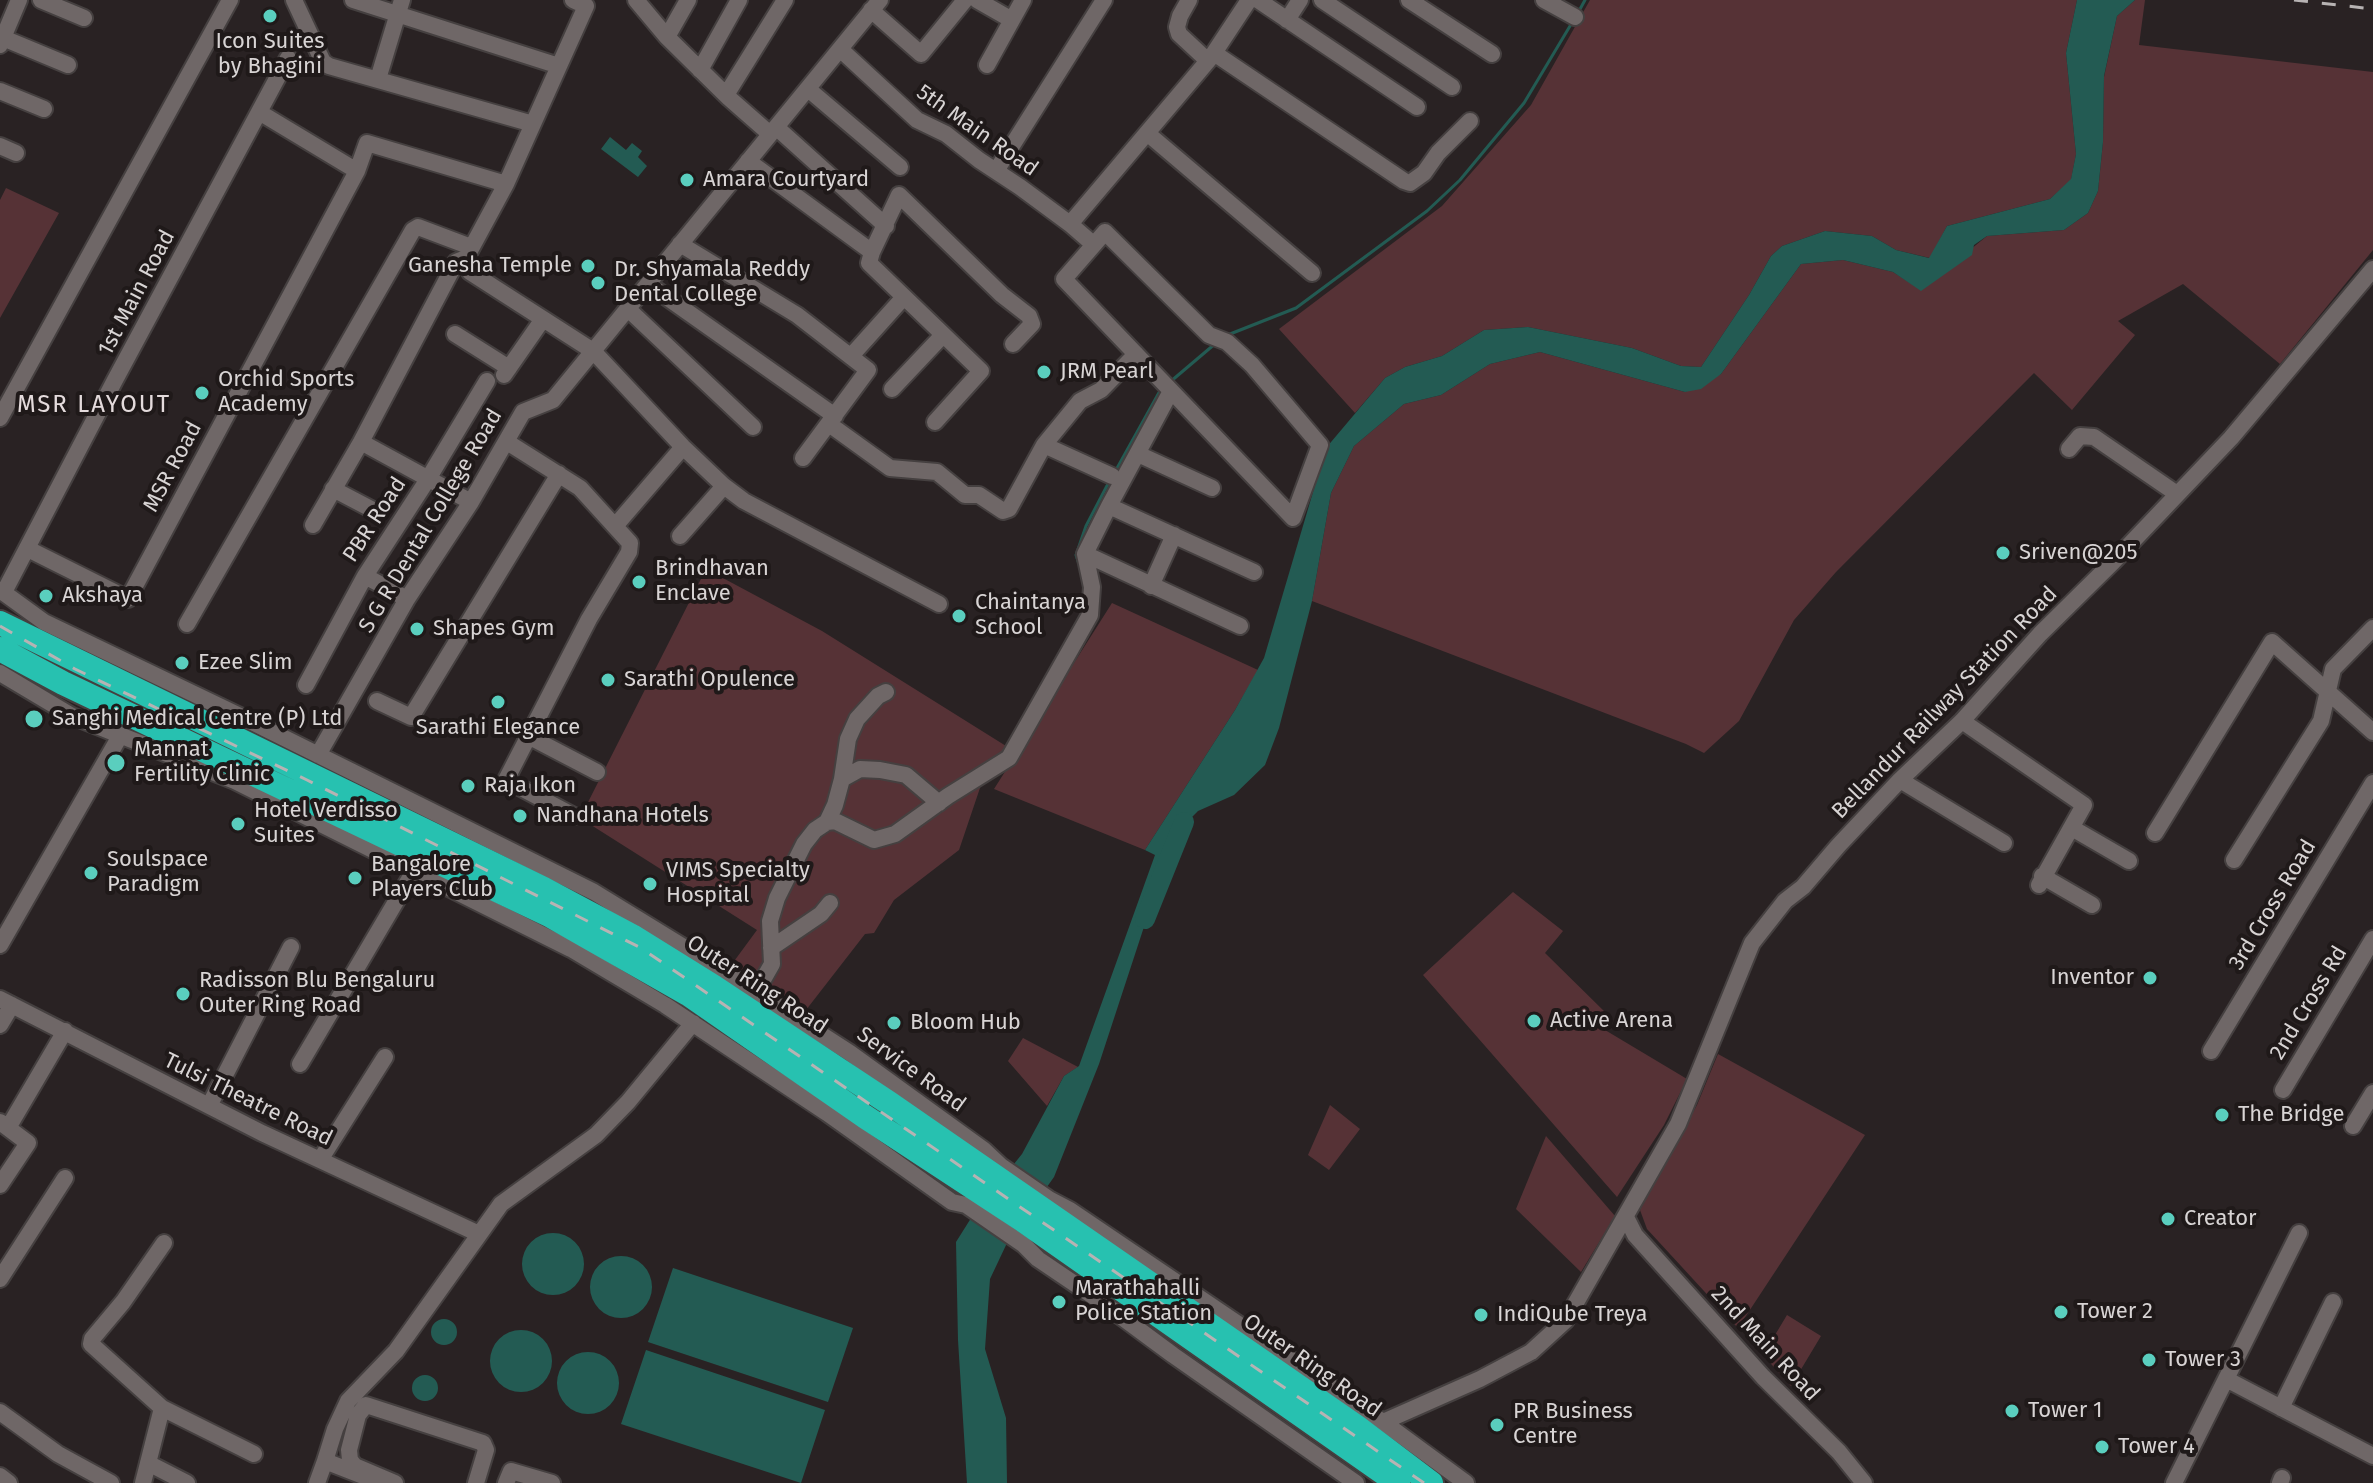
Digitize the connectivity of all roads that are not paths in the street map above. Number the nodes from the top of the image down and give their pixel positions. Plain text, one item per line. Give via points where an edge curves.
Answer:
1 (19, 0) edge
2 (41, 0) edge
3 (230, 0) edge
4 (294, 0) edge
5 (353, 0) edge
6 (573, 0) edge
7 (636, 0) edge
8 (688, 0) edge
9 (739, 0) edge
10 (785, 0) edge
11 (965, 0) edge
12 (977, 0) edge
13 (1023, 0) edge
14 (1104, 0) edge
15 (1189, 0) edge
16 (1249, 0) edge
17 (1258, 0) edge
18 (1300, 0) edge
19 (1322, 0) edge
20 (1409, 0) edge
21 (1544, 0) edge
22 (875, 5) edge
23 (400, 7) edge
24 (1575, 17) dead end
25 (84, 18) dead end
26 (1012, 20) junction
27 (1287, 20) junction
28 (667, 37) junction
29 (1, 42) edge
30 (840, 49) junction
31 (1492, 54) dead end
32 (1211, 57) junction
33 (288, 58) dead end
34 (68, 65) dead end
35 (987, 65) dead end
36 (559, 66) junction
37 (700, 70) junction
38 (378, 79) junction
39 (1452, 87) dead end
40 (808, 89) junction
41 (0, 91) edge
42 (726, 95) junction
43 (1417, 107) dead end
44 (44, 109) dead end
45 (259, 112) junction
46 (1470, 121) dead end
47 (533, 124) junction
48 (773, 131) junction
49 (1147, 133) junction
50 (0, 146) edge
51 (16, 153) dead end
52 (748, 161) junction
53 (900, 167) dead end
54 (357, 171) junction
55 (996, 171) junction
56 (506, 184) junction
57 (1070, 224) junction
58 (886, 226) junction
59 (680, 244) junction
60 (1093, 244) junction
61 (872, 252) junction
62 (469, 253) junction
63 (2373, 269) edge
64 (1312, 273) dead end
65 (648, 284) junction
66 (904, 297) junction
67 (628, 309) junction
68 (543, 319) junction
69 (455, 334) dead end
70 (943, 335) junction
71 (1013, 344) dead end
72 (593, 351) junction
73 (1136, 354) junction
74 (851, 356) junction
75 (487, 381) dead end
76 (1168, 387) junction
77 (892, 389) dead end
78 (0, 418) edge
79 (832, 420) junction
80 (935, 422) dead end
81 (753, 427) dead end
82 (361, 442) junction
83 (507, 442) junction
84 (1044, 445) junction
85 (683, 447) junction
86 (2069, 449) dead end
87 (1138, 454) junction
88 (803, 458) dead end
89 (559, 474) junction
90 (1112, 476) dead end
91 (428, 479) junction
92 (724, 486) junction
93 (1212, 488) dead end
94 (333, 489) junction
95 (2177, 494) junction
96 (471, 502) junction
97 (1109, 506) junction
98 (373, 510) dead end
99 (313, 525) dead end
100 (616, 525) junction
101 (1174, 535) junction
102 (680, 536) dead end
103 (28, 549) junction
104 (1085, 554) junction
105 (1254, 572) dead end
106 (365, 576) junction
107 (1151, 586) junction
108 (2, 591) edge
109 (407, 599) junction
110 (939, 604) dead end
111 (0, 623) edge
112 (187, 624) dead end
113 (1240, 626) dead end
114 (2373, 628) edge
115 (0, 649) edge
116 (0, 673) edge
117 (306, 685) dead end
118 (2327, 691) junction
119 (886, 692) dead end
120 (377, 701) dead end
121 (1962, 721) junction
122 (2373, 732) edge
123 (120, 736) junction
124 (528, 736) junction
125 (318, 755) junction
126 (597, 772) dead end
127 (842, 779) junction
128 (1900, 780) junction
129 (2373, 783) edge
130 (939, 803) junction
131 (574, 816) dead end
132 (827, 822) junction
133 (2072, 828) junction
134 (2155, 833) dead end
135 (2004, 843) dead end
136 (2234, 860) dead end
137 (2129, 861) dead end
138 (414, 871) junction
139 (830, 903) dead end
140 (2092, 905) dead end
141 (2373, 939) edge
142 (0, 945) edge
143 (291, 947) dead end
144 (771, 948) junction
145 (756, 992) junction
146 (6, 1002) edge
147 (693, 1023) junction
148 (0, 1025) edge
149 (65, 1031) junction
150 (2211, 1051) dead end
151 (385, 1057) dead end
152 (300, 1064) dead end
153 (2283, 1090) dead end
154 (2373, 1093) edge
155 (209, 1106) junction
156 (4, 1125) edge
157 (2353, 1126) dead end
158 (320, 1160) junction
159 (998, 1171) junction
160 (65, 1178) dead end
161 (0, 1185) edge
162 (968, 1195) junction
163 (1626, 1217) junction
164 (1037, 1220) junction
165 (2299, 1233) dead end
166 (479, 1234) junction
167 (164, 1243) dead end
168 (0, 1279) edge
169 (2333, 1302) dead end
170 (1214, 1369) junction
171 (2226, 1379) junction
172 (162, 1408) junction
173 (2281, 1408) junction
174 (0, 1412) edge
175 (351, 1413) junction
176 (1383, 1422) junction
177 (254, 1454) dead end
178 (2373, 1456) edge
179 (325, 1461) junction
180 (148, 1463) junction
181 (0, 1476) edge
182 (9, 1483) edge
183 (111, 1483) edge
184 (143, 1483) edge
185 (187, 1483) edge
186 (317, 1483) edge
187 (381, 1483) edge
188 (395, 1483) edge
189 (476, 1483) edge
190 (506, 1483) edge
191 (552, 1483) edge
192 (1356, 1483) edge
193 (1398, 1483) edge
194 (1431, 1483) edge
195 (1466, 1483) edge
196 (1864, 1483) edge
197 (2174, 1483) edge

1 - 29 street
2 - 25 street
3 - 78 street
4 - 38 street via 325,64
5 - 23 street
6 - 36 street via 586,6
7 - 28 street
8 - 28 street
9 - 37 street
10 - 42 street
11 - 22 street via 921,54
12 - 26 street
13 - 26 street
14 - 55 street
15 - 32 street via 1180,16 1179,34
16 - 32 street
17 - 27 street
18 - 27 street
19 - 39 street
20 - 31 street
21 - 24 street
22 - 30 street, S G R Dental College Road
23 - 36 street
23 - 38 street
26 - 35 street
27 - 43 street
28 - 37 street
29 - 34 street
30 - 40 street, S G R Dental College Road
30 - 55 street, 5th Main Road via 917,120
32 - 46 street via 1410,183
32 - 49 street
33 - 45 street, 1st Main Road
36 - 47 street
37 - 42 street
38 - 47 street
40 - 48 street, S G R Dental College Road
40 - 53 street
41 - 44 street
42 - 48 street
45 - 54 street
45 - 103 street, 1st Main Road
47 - 56 street
48 - 52 street, S G R Dental College Road
48 - 58 street
49 - 57 street
49 - 64 street
50 - 51 street
52 - 59 street, S G R Dental College Road
52 - 61 street
54 - 56 street via 367,143
54 - 103 street, MSR Road via 128,599
55 - 57 street, 5th Main Road
56 - 62 street
57 - 60 street, 5th Main Road
58 - 61 street
58 - 71 street via 899,195 1029,316 1032,324
59 - 65 street, S G R Dental College Road
59 - 74 street via 797,315
60 - 73 street via 1064,279
60 - 76 street via 1105,232 1209,335 1252,365 1320,445 1293,518
61 - 66 street via 869,263
62 - 68 street via 470,272
62 - 82 street via 456,262
62 - 112 street via 418,227 413,230
63 - 95 street, Bellandur Railway Station Road
65 - 67 street, S G R Dental College Road
65 - 79 street
66 - 70 street
66 - 74 street
67 - 72 street, S G R Dental College Road
67 - 81 street
68 - 69 street via 507,372
68 - 72 street
70 - 77 street
70 - 80 street via 981,371
72 - 83 street, S G R Dental College Road via 553,400 523,412
72 - 85 street
73 - 76 street
73 - 84 street via 1101,390 1080,401
74 - 79 street via 868,370
75 - 91 street, PBR Road
76 - 87 street
79 - 84 street via 890,468 937,472 965,495 979,495 1003,511 1009,509
79 - 88 street
82 - 91 street
82 - 94 street
83 - 89 street
83 - 96 street, S G R Dental College Road
84 - 90 street
85 - 92 street
85 - 100 street
86 - 95 street via 2080,436 2094,437
87 - 93 street
87 - 97 street
89 - 100 street
89 - 120 street via 411,717
91 - 96 street
91 - 106 street, PBR Road
92 - 102 street
92 - 110 street
94 - 98 street
94 - 99 street
95 - 121 street, Bellandur Railway Station Road
96 - 109 street, S G R Dental College Road
97 - 101 street
97 - 104 street
100 - 124 street via 630,543 629,552
101 - 105 street
101 - 107 street
103 - 108 street, 1st Main Road
104 - 107 street
104 - 130 street via 1092,587 1090,615 1029,726 1009,758
106 - 109 street
106 - 117 street, PBR Road
107 - 113 street
108 - 125 street, Service Road via 44,622
109 - 125 street, S G R Dental College Road
111 - 159 highway, Outer Ring Road via 592,914
114 - 118 street via 2333,669
115 - 162 highway, Outer Ring Road via 551,916 688,994
116 - 123 street via 72,716
118 - 122 street
118 - 134 street via 2272,642
118 - 136 street via 2321,721
119 - 127 street via 857,719
121 - 128 street, Bellandur Railway Station Road
121 - 133 street via 2084,805
123 - 138 street via 235,781
123 - 142 street
124 - 126 street
124 - 131 street via 506,780
125 - 145 street, Service Road via 594,892
127 - 130 street via 860,769 906,775
127 - 132 street
128 - 135 street
128 - 163 street, Bellandur Railway Station Road via 1752,943 1678,1124
129 - 150 street, 3rd Cross Road
130 - 132 street via 879,840
132 - 144 street via 804,844 777,898 770,921
133 - 137 street
133 - 140 street via 2040,880
138 - 147 street via 571,949
138 - 152 street
139 - 144 street
141 - 153 street, 2nd Cross Rd
143 - 155 street
144 - 145 street via 772,964
145 - 159 street, Service Road via 984,1150
146 - 148 street
146 - 149 street, Tulsi Theatre Road
147 - 162 street via 952,1202
147 - 166 street via 596,1135 501,1204
149 - 155 street, Tulsi Theatre Road
149 - 156 street
151 - 158 street
154 - 157 street
155 - 158 street, Tulsi Theatre Road
156 - 161 street via 28,1143
158 - 166 street, Tulsi Theatre Road
159 - 164 highway, Outer Ring Road
160 - 168 street
162 - 164 highway, Outer Ring Road
163 - 176 street, Bellandur Railway Station Road via 1566,1320 1531,1352
163 - 196 street, 2nd Main Road via 1635,1235
164 - 170 highway, Outer Ring Road
164 - 176 street via 1070,1210
164 - 194 highway, Outer Ring Road via 1357,1427
165 - 171 street
166 - 175 street via 396,1351 348,1401
167 - 172 street via 91,1344
169 - 173 street
170 - 192 street
170 - 193 highway, Outer Ring Road
171 - 173 street
171 - 197 street
172 - 177 street
172 - 180 street
173 - 178 street
174 - 183 street via 58,1454
175 - 179 street via 335,1429
175 - 188 street via 350,1460
175 - 189 street via 366,1405 483,1443 486,1450
176 - 195 street
179 - 186 street
179 - 187 street
180 - 184 street
180 - 185 street
181 - 182 street
190 - 191 street via 511,1471

